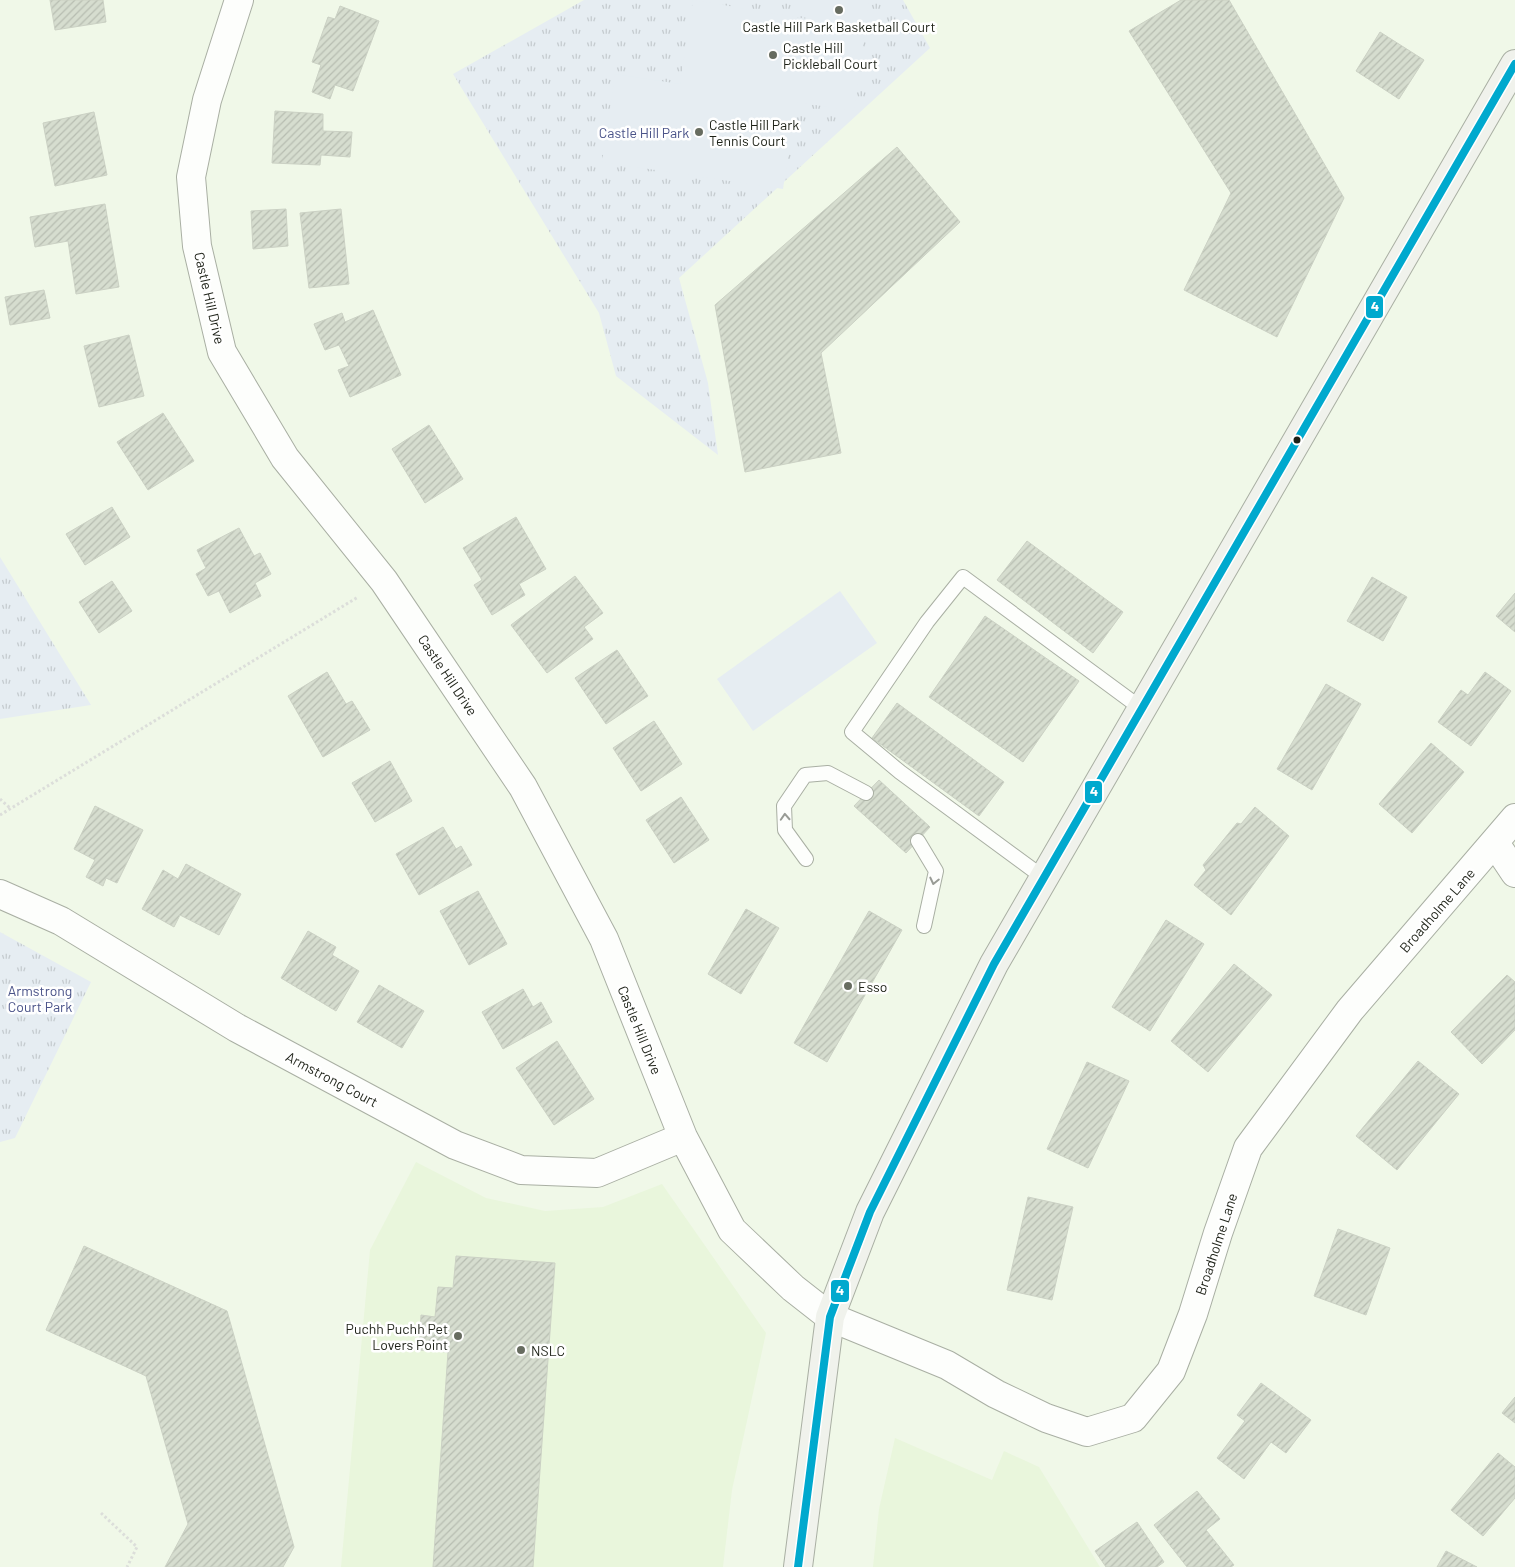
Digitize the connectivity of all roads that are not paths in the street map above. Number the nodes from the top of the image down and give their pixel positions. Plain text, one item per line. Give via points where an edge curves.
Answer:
1 (239, 0) edge
2 (1515, 64) edge
3 (1142, 709) junction
4 (866, 793) dead end
5 (1515, 818) edge
6 (918, 841) dead end
7 (1495, 843) junction
8 (806, 859) dead end
9 (1515, 873) edge
10 (1044, 878) junction
11 (0, 894) edge
12 (924, 926) dead end
13 (683, 1137) junction
14 (830, 1317) junction
15 (798, 1567) edge

1 - 13 street, Castle Hill Drive via 207,100 192,178 198,246 222,352 285,458 384,581 524,787 604,939
2 - 3 main road
3 - 10 main road
3 - 10 lane via 962,577 852,732 900,772
8 -> 4 lane via 785,830 784,806 805,775 828,773
5 - 7 street, Broadholme Lane
6 -> 12 lane via 936,871
7 - 9 street
7 - 14 street, Broadholme Lane via 1350,1010 1248,1148 1171,1371 1133,1418 1088,1432 1046,1418 947,1365
10 - 14 main road via 994,964 870,1212
11 - 13 street, Armstrong Court via 61,922 236,1028 455,1145 521,1170 597,1174
13 - 14 street, Castle Hill Drive via 732,1230 793,1288
14 - 15 main road

